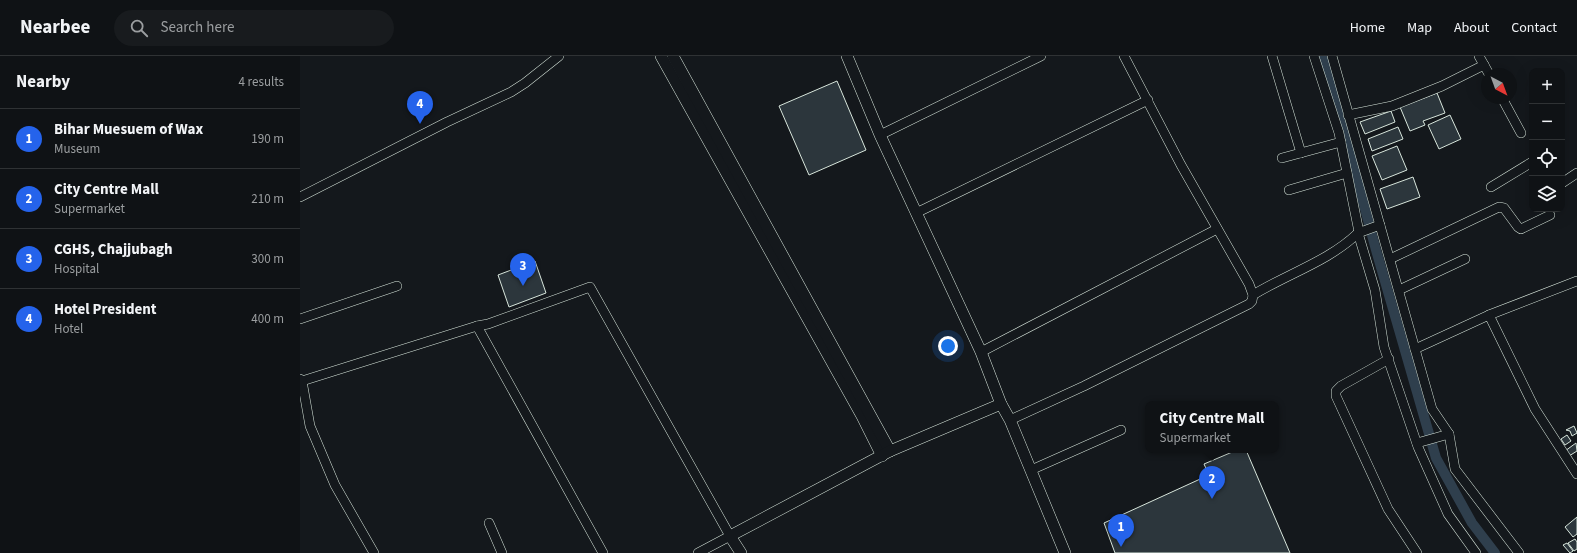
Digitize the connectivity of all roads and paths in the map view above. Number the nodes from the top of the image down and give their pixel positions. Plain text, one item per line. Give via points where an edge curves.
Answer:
1 (559, 56) edge
2 (661, 56) edge
3 (673, 56) edge
4 (846, 56) edge
5 (1041, 56) edge
6 (1124, 56) edge
7 (1272, 56) edge
8 (1314, 56) edge
9 (1332, 56) edge
10 (1479, 56) edge
11 (1484, 65) junction
12 (1486, 68) edge
13 (1148, 100) junction
14 (1505, 104) edge
15 (1348, 114) junction
16 (1521, 133) dead end
17 (880, 135) junction
18 (1341, 142) junction
19 (1302, 153) junction
20 (1282, 158) dead end
21 (1529, 164) edge
22 (1347, 173) junction
23 (1577, 173) edge
24 (1565, 181) edge
25 (1491, 187) dead end
26 (1289, 190) dead end
27 (300, 197) edge
28 (916, 213) junction
29 (1550, 216) dead end
30 (1378, 225) junction
31 (1217, 229) junction
32 (1361, 232) junction
33 (1390, 259) junction
34 (1465, 259) dead end
35 (1577, 281) edge
36 (397, 286) dead end
37 (1399, 290) junction
38 (1253, 295) junction
39 (1489, 315) junction
40 (300, 319) edge
41 (477, 326) junction
42 (819, 330) junction
43 (1415, 349) junction
44 (981, 352) junction
45 (1389, 360) junction
46 (301, 380) edge
47 (1001, 404) junction
48 (1010, 420) junction
49 (1121, 430) dead end
50 (1446, 434) junction
51 (1417, 443) junction
52 (886, 453) junction
53 (1031, 470) junction
54 (1577, 474) edge
55 (489, 523) dead end
56 (730, 536) junction
57 (374, 553) edge
58 (502, 553) edge
59 (604, 553) edge
60 (698, 553) edge
61 (741, 553) edge
62 (1066, 553) edge
63 (1417, 553) edge
64 (1476, 553) edge
65 (1519, 553) edge

1 - 27 street via 510,92
2 - 42 street
3 - 42 street
4 - 17 street
5 - 17 street
6 - 13 street
7 - 19 street
8 - 18 street
9 - 15 street
10 - 11 street
11 - 12 street
11 - 15 street via 1442,86 1392,106
13 - 28 street
13 - 31 street
14 - 16 street
15 - 30 street
17 - 28 street
18 - 19 street
18 - 22 street
19 - 20 street
21 - 25 street
22 - 26 street
22 - 32 street
23 - 24 street
28 - 44 street
29 - 33 street via 1520,229 1504,208 1499,207
30 - 32 street
30 - 33 street
31 - 38 street via 1250,284
31 - 44 street
32 - 38 street via 1329,254
32 - 45 street via 1375,290 1384,347
33 - 37 street
34 - 37 street
35 - 39 street
36 - 40 street
37 - 43 street
38 - 48 street via 1249,304
39 - 43 street
39 - 54 street via 1535,410
41 - 46 street
41 - 56 street via 590,288
41 - 59 street
42 - 52 street via 862,416
43 - 50 street via 1432,409
44 - 47 street
45 - 51 street
45 - 63 street via 1341,386 1336,390 1336,396 1388,509
46 - 57 street via 310,426 335,485
47 - 48 street
47 - 52 street
48 - 53 street
49 - 53 street
50 - 51 street
50 - 65 street via 1455,469
51 - 64 street via 1448,514
52 - 56 street
53 - 62 street
55 - 58 street
56 - 60 street
56 - 61 street

